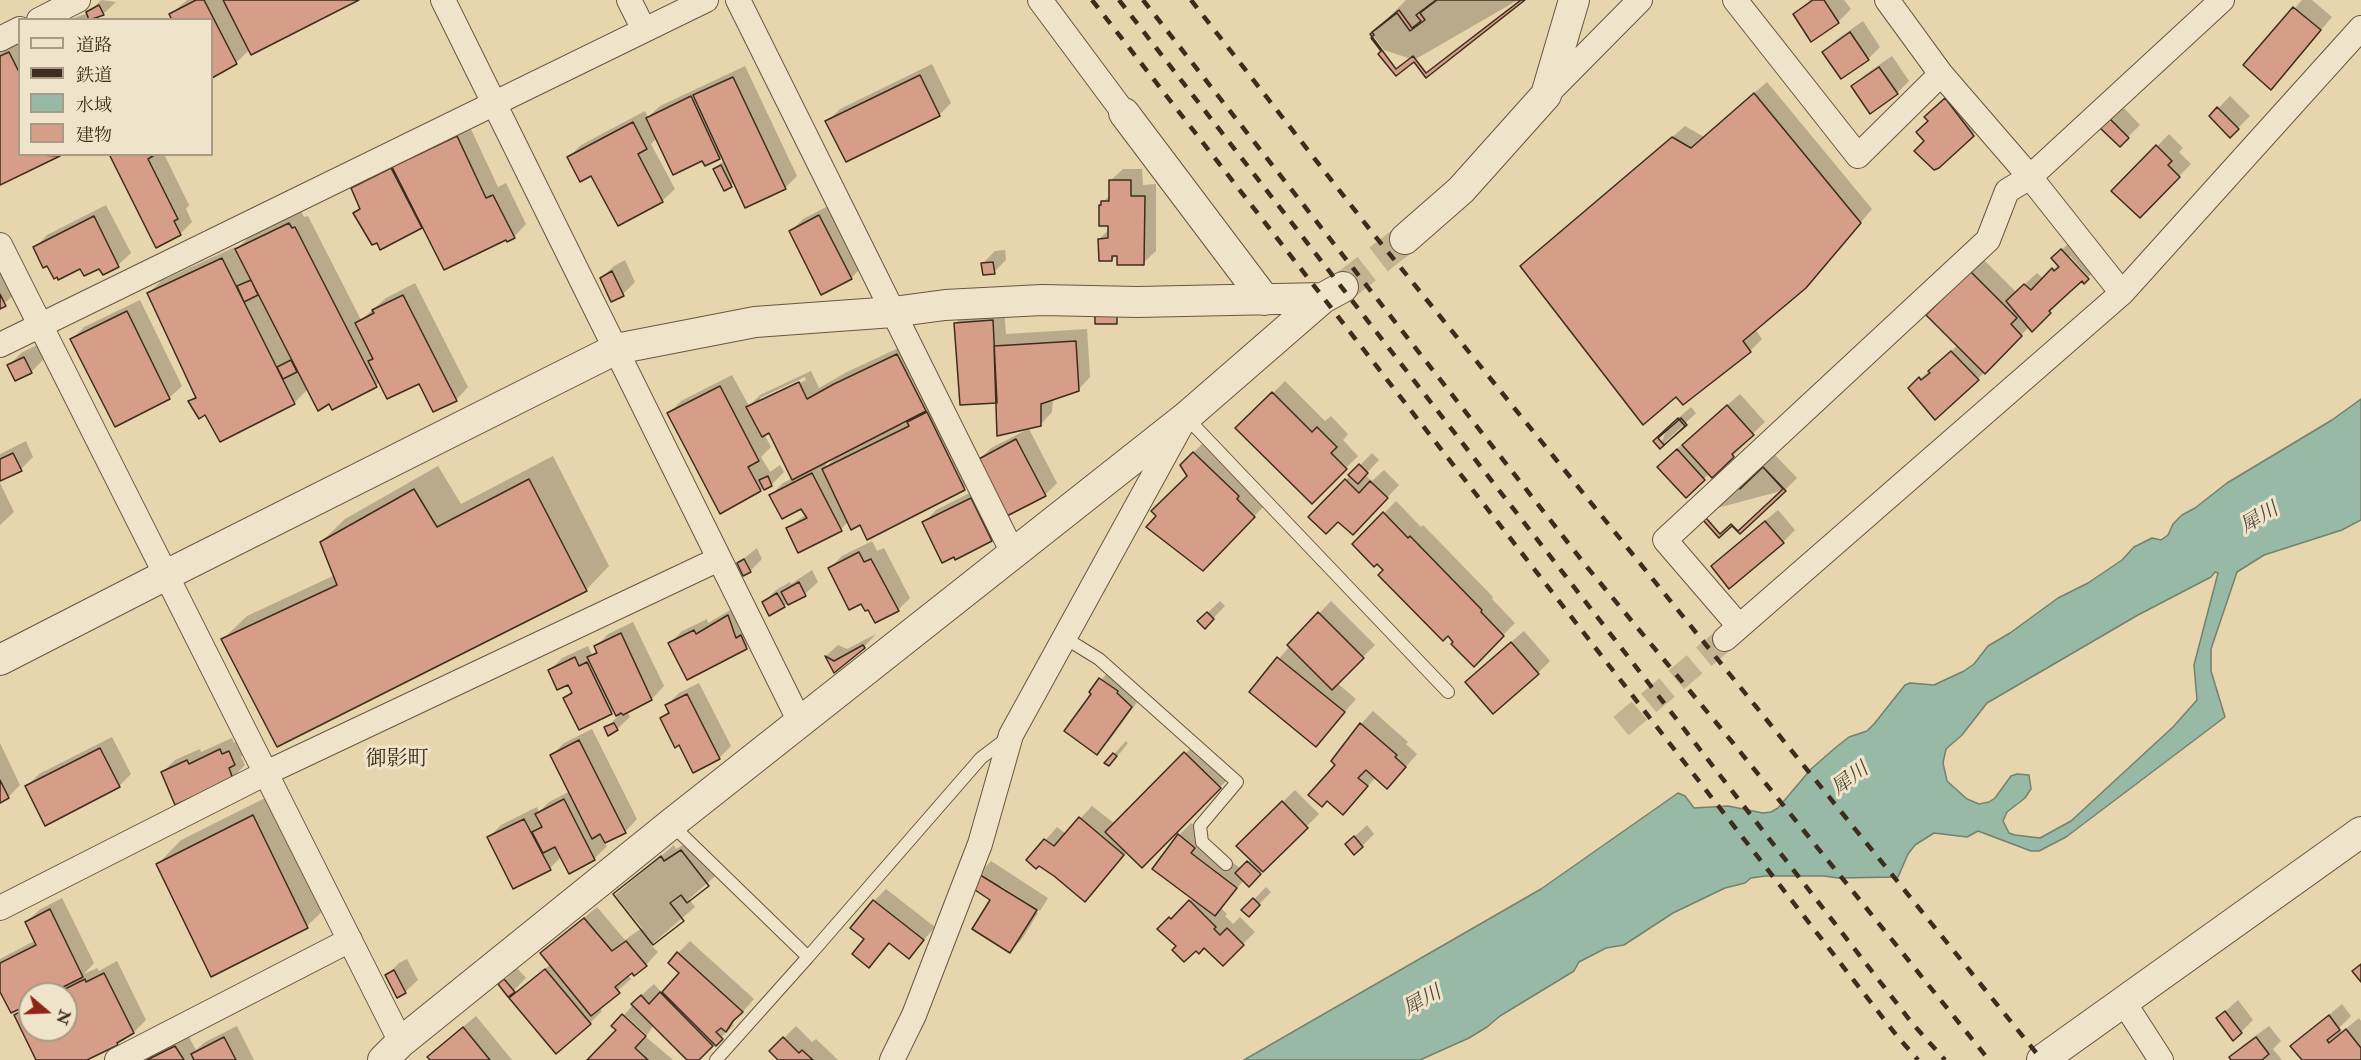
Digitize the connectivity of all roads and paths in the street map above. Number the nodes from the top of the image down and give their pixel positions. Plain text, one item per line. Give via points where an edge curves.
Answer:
1 (78, 0) edge
2 (443, 0) edge
3 (629, 0) edge
4 (706, 0) edge
5 (738, 0) edge
6 (1040, 0) edge
7 (1574, 0) edge
8 (1640, 0) edge
9 (1735, 0) edge
10 (1887, 0) edge
11 (2222, 0) edge
12 (43, 18) edge
13 (2361, 28) edge
14 (18, 30) edge
15 (644, 30) junction
16 (0, 39) edge
17 (1941, 74) junction
18 (1546, 95) junction
19 (494, 103) junction
20 (1124, 113) joint
21 (2030, 177) junction
22 (1405, 238) tunnel mouth
23 (0, 245) edge
24 (2122, 293) junction
25 (1265, 300) junction
26 (893, 312) junction
27 (40, 325) junction
28 (0, 345) edge
29 (616, 349) junction
30 (1186, 417) junction
31 (1013, 553) junction
32 (719, 559) junction
33 (166, 575) junction
34 (1065, 638) junction
35 (0, 660) edge
36 (1448, 692) dead end
37 (800, 722) junction
38 (1011, 735) junction
39 (266, 773) junction
40 (671, 824) junction
41 (2361, 832) edge
42 (1226, 864) dead end
43 (0, 908) edge
44 (350, 940) junction
45 (808, 957) junction
46 (2123, 1001) junction
47 (392, 1051) edge
48 (117, 1060) edge
49 (716, 1060) edge
50 (892, 1060) edge
51 (2042, 1060) edge
52 (2161, 1060) edge

1 - 12 street
2 - 19 street
3 - 15 street
4 - 15 street
5 - 26 street
6 - 20 street
7 - 18 street
8 - 18 street
9 - 17 street via 1858,156
10 - 17 street
11 - 21 street
13 - 24 street
14 - 16 street
15 - 19 street
17 - 21 street
18 - 22 street via 1461,190
19 - 27 street
19 - 29 street
20 - 25 street
21 - 24 street
21 - 24 street via 2007,191 1988,240 1665,540 1732,633
23 - 27 street
25 - 26 street via 1042,300
25 - 30 street via 1333,292
26 - 29 street via 755,322
26 - 31 street
27 - 28 street
27 - 33 street
29 - 32 street
29 - 33 street
30 - 31 street
30 - 34 street
30 - 36 lane
31 - 37 street
32 - 37 street
32 - 39 street
33 - 35 street
33 - 39 street
34 - 38 street
34 - 42 lane via 1099,659 1237,782 1200,826 1202,842
37 - 40 street
38 - 45 lane via 981,758
38 - 50 street via 980,844 915,1015
39 - 43 street
39 - 44 street
40 - 45 lane
40 - 47 street
41 - 46 street
44 - 47 street
44 - 48 street
45 - 49 lane
46 - 51 street
46 - 52 street

